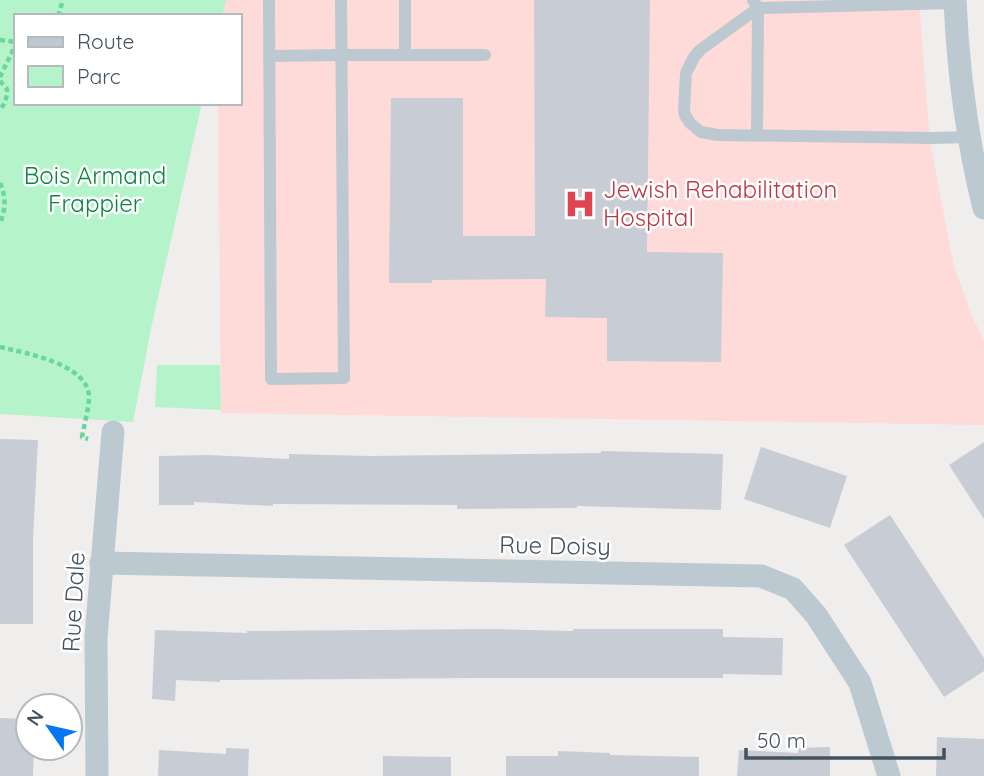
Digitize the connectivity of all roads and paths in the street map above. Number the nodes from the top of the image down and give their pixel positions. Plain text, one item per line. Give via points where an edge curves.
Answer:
1 (269, 0) edge
2 (341, 0) edge
3 (405, 0) edge
4 (955, 1) edge
5 (755, 4) edge
6 (14, 48) edge
7 (341, 55) junction
8 (405, 55) junction
9 (485, 55) dead end
10 (269, 56) junction
11 (0, 79) edge
12 (0, 109) edge
13 (757, 135) junction
14 (970, 137) junction
15 (0, 183) edge
16 (984, 208) edge
17 (0, 223) edge
18 (0, 347) edge
19 (86, 417) dead end
20 (113, 432) dead end
21 (101, 563) junction
22 (97, 776) edge
23 (889, 776) edge

1 - 10 lane
2 - 7 lane
3 - 8 lane
4 - 5 lane
4 - 14 street
5 - 13 lane
5 - 13 lane via 694,57 686,73 684,108 690,123 701,132
6 - 11 path
7 - 8 lane
7 - 10 lane
7 - 10 lane via 344,378 271,379
8 - 9 lane
11 - 12 path via 7,89
13 - 14 lane
14 - 16 street
15 - 17 path via 5,197
18 - 19 path via 49,359 78,376 90,397
20 - 21 street, Rue Dale
21 - 22 street, Rue Dale via 96,636
21 - 23 street, Rue Doisy via 761,576 793,589 816,615 860,684

